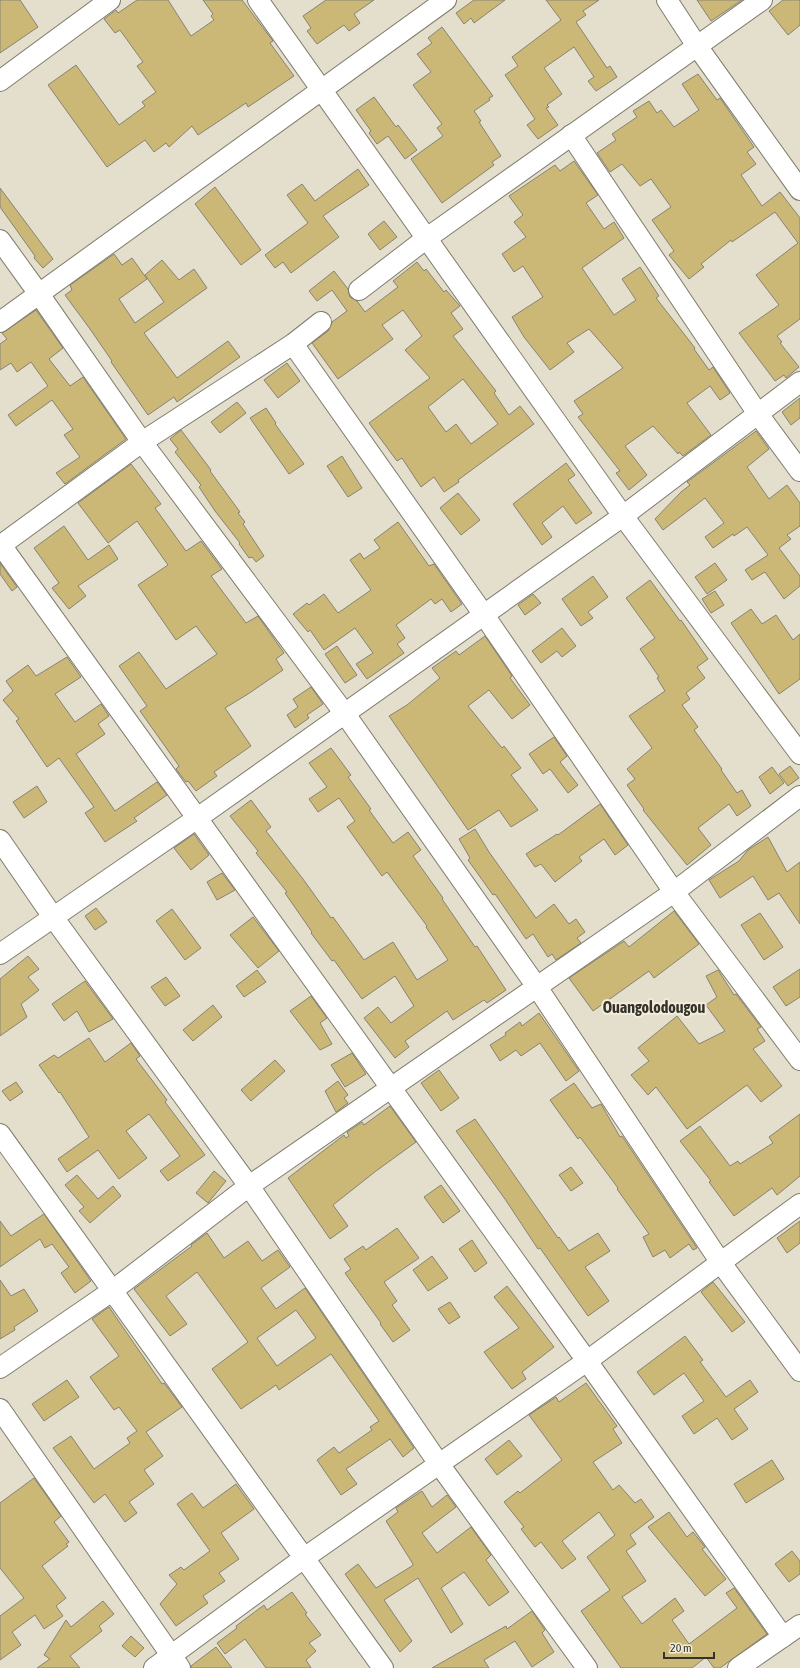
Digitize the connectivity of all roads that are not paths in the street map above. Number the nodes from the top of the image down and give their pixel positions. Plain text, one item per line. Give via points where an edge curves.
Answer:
1 (110, 0) edge
2 (258, 0) edge
3 (446, 0) edge
4 (667, 0) edge
5 (762, 0) edge
6 (697, 46) junction
7 (0, 81) edge
8 (320, 89) junction
9 (572, 135) junction
10 (800, 190) edge
11 (427, 238) junction
12 (0, 240) edge
13 (359, 290) dead end
14 (39, 294) junction
15 (0, 322) edge
16 (321, 322) dead end
17 (294, 344) junction
18 (800, 382) edge
19 (758, 414) junction
20 (142, 442) junction
21 (800, 471) edge
22 (623, 516) junction
23 (0, 546) edge
24 (484, 615) junction
25 (345, 714) junction
26 (800, 754) edge
27 (800, 796) edge
28 (196, 819) junction
29 (0, 840) edge
30 (674, 892) junction
31 (53, 917) junction
32 (0, 954) edge
33 (536, 987) junction
34 (800, 1060) edge
35 (390, 1087) junction
36 (0, 1134) edge
37 (249, 1186) junction
38 (800, 1204) edge
39 (721, 1263) junction
40 (112, 1292) junction
41 (587, 1361) junction
42 (0, 1368) edge
43 (800, 1371) edge
44 (0, 1409) edge
45 (439, 1464) junction
46 (304, 1558) junction
47 (800, 1625) edge
48 (783, 1637) junction
49 (176, 1662) edge
50 (154, 1668) edge
51 (383, 1668) edge
52 (586, 1668) edge
53 (738, 1668) edge

1 - 7 street
2 - 8 street
3 - 8 street
4 - 6 street
5 - 6 street
6 - 9 street
6 - 10 street
8 - 11 street
8 - 14 street
9 - 11 street
9 - 19 street
11 - 13 street
11 - 22 street
12 - 14 street
14 - 15 street
14 - 20 street
16 - 17 street
17 - 20 street
17 - 24 street
18 - 19 street
19 - 21 street
19 - 22 street
20 - 23 street
20 - 25 street
22 - 24 street
22 - 26 street
23 - 28 street
24 - 25 street
24 - 30 street
25 - 28 street
25 - 33 street
27 - 30 street
28 - 31 street
28 - 35 street
29 - 31 street
30 - 33 street
30 - 34 street
31 - 32 street
31 - 37 street
33 - 35 street
33 - 39 street
35 - 37 street
35 - 41 street
36 - 40 street
37 - 40 street
37 - 45 street
38 - 39 street
39 - 41 street
39 - 43 street
40 - 42 street
40 - 46 street
41 - 45 street
41 - 48 street
44 - 49 street
45 - 46 street
45 - 52 street
46 - 49 street
46 - 51 street
47 - 48 street
48 - 53 street
49 - 50 street

